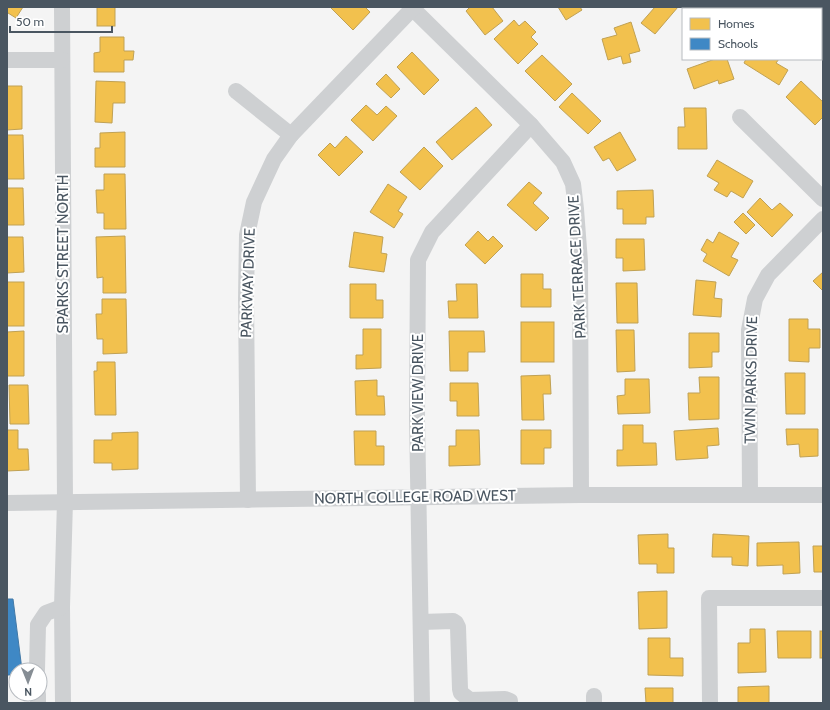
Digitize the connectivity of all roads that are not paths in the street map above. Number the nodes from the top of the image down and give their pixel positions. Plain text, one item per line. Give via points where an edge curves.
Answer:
1 (62, 7) edge
2 (413, 8) edge
3 (7, 60) edge
4 (62, 60) junction
5 (236, 91) dead end
6 (740, 117) dead end
7 (531, 125) junction
8 (291, 135) junction
9 (823, 199) edge
10 (823, 219) edge
11 (750, 494) junction
12 (581, 495) junction
13 (823, 495) edge
14 (418, 498) junction
15 (248, 500) junction
16 (65, 501) junction
17 (7, 503) edge
18 (823, 598) edge
19 (62, 607) junction
20 (421, 622) junction
21 (37, 662) edge
22 (470, 701) edge
23 (63, 703) edge
24 (422, 703) edge
25 (510, 703) edge
26 (710, 703) edge

1 - 4 street, SPARKS STREET NORTH
2 - 7 street, PARK TERRACE DRIVE
2 - 8 street, PARKWAY DRIVE
3 - 4 street
4 - 16 street, SPARKS STREET NORTH
5 - 8 street
6 - 9 street
7 - 12 street, PARK TERRACE DRIVE via 563,162 573,184 580,262
7 - 14 street, PARK VIEW DRIVE via 432,232 418,260
8 - 15 street, PARKWAY DRIVE via 274,158 254,202 247,235
10 - 11 street, TWIN PARKS DRIVE via 768,275 754,299 749,330
11 - 12 street, NORTH COLLEGE ROAD WEST
11 - 13 street, NORTH COLLEGE ROAD WEST
12 - 14 street, NORTH COLLEGE ROAD WEST
14 - 15 street, NORTH COLLEGE ROAD WEST
14 - 20 street, PARK VIEW DRIVE
15 - 16 street, NORTH COLLEGE ROAD WEST
16 - 17 street, NORTH COLLEGE ROAD WEST
16 - 19 street, SPARKS STREET NORTH
18 - 26 street via 709,598
19 - 21 street via 46,613 38,625
19 - 23 street, SPARKS STREET NORTH
20 - 22 street via 456,623 460,689
20 - 24 street, PARK VIEW DRIVE
22 - 25 street via 505,699

